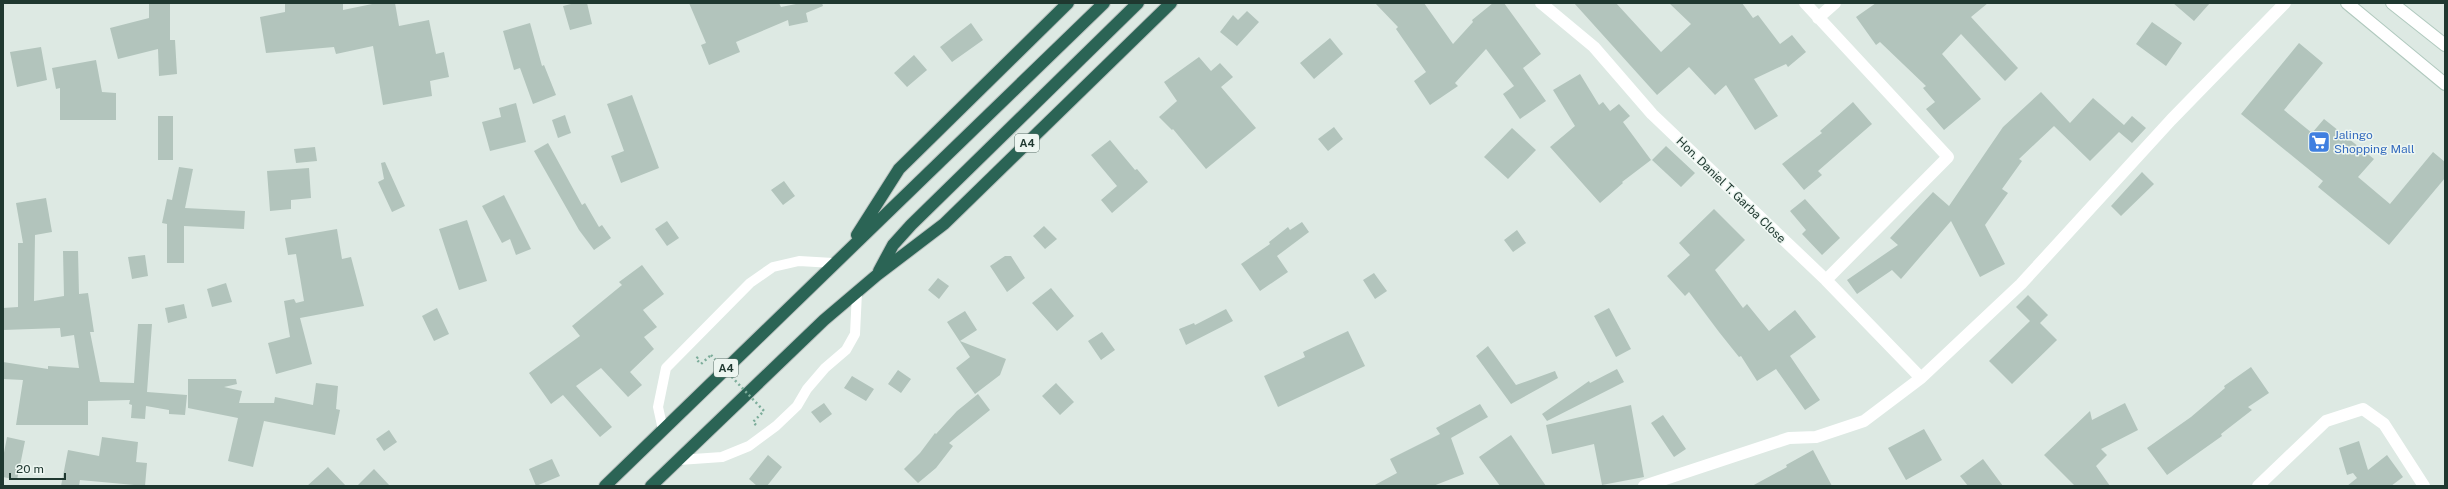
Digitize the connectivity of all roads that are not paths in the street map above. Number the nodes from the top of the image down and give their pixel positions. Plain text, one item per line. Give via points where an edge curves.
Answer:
1 (1068, 3) edge
2 (1104, 3) edge
3 (1138, 3) edge
4 (1171, 3) edge
5 (1541, 3) edge
6 (1805, 3) edge
7 (1835, 3) edge
8 (2285, 3) edge
9 (2347, 3) edge
10 (2392, 3) edge
11 (1818, 18) junction
12 (2445, 45) edge
13 (2445, 84) edge
14 (848, 249) junction
15 (834, 263) junction
16 (877, 275) junction
17 (1826, 280) junction
18 (857, 292) junction
19 (1922, 378) junction
20 (663, 430) junction
21 (679, 460) junction
22 (605, 486) edge
23 (651, 486) edge
24 (1644, 486) edge
25 (2258, 486) edge
26 (2424, 486) edge

1 - 14 highway, A4 via 899,168
2 - 14 highway, A4
3 - 16 highway, A4 via 911,225 893,245
4 - 16 highway, A4 via 944,224
5 - 17 street, Hon. Daniel T. Garba Close via 1594,47 1652,114
6 - 11 street
7 - 11 street
8 - 19 street via 2171,120 2021,284
9 - 13 street
10 - 12 street
11 - 17 street via 1948,157
14 - 15 highway, A4
15 - 20 highway, A4
15 - 20 lane via 792,262 773,267 750,283 666,368 658,407
16 - 18 highway, A4
17 - 19 street, Hon. Daniel T. Garba Close
18 - 21 highway, A4 via 824,320
18 - 21 lane via 855,334 846,350 825,368 807,389 797,406 776,426 749,446 722,457
19 - 24 street via 1864,421 1816,437 1789,438
20 - 22 highway, A4
21 - 23 highway, A4
25 - 26 street via 2326,421 2363,409 2384,424

